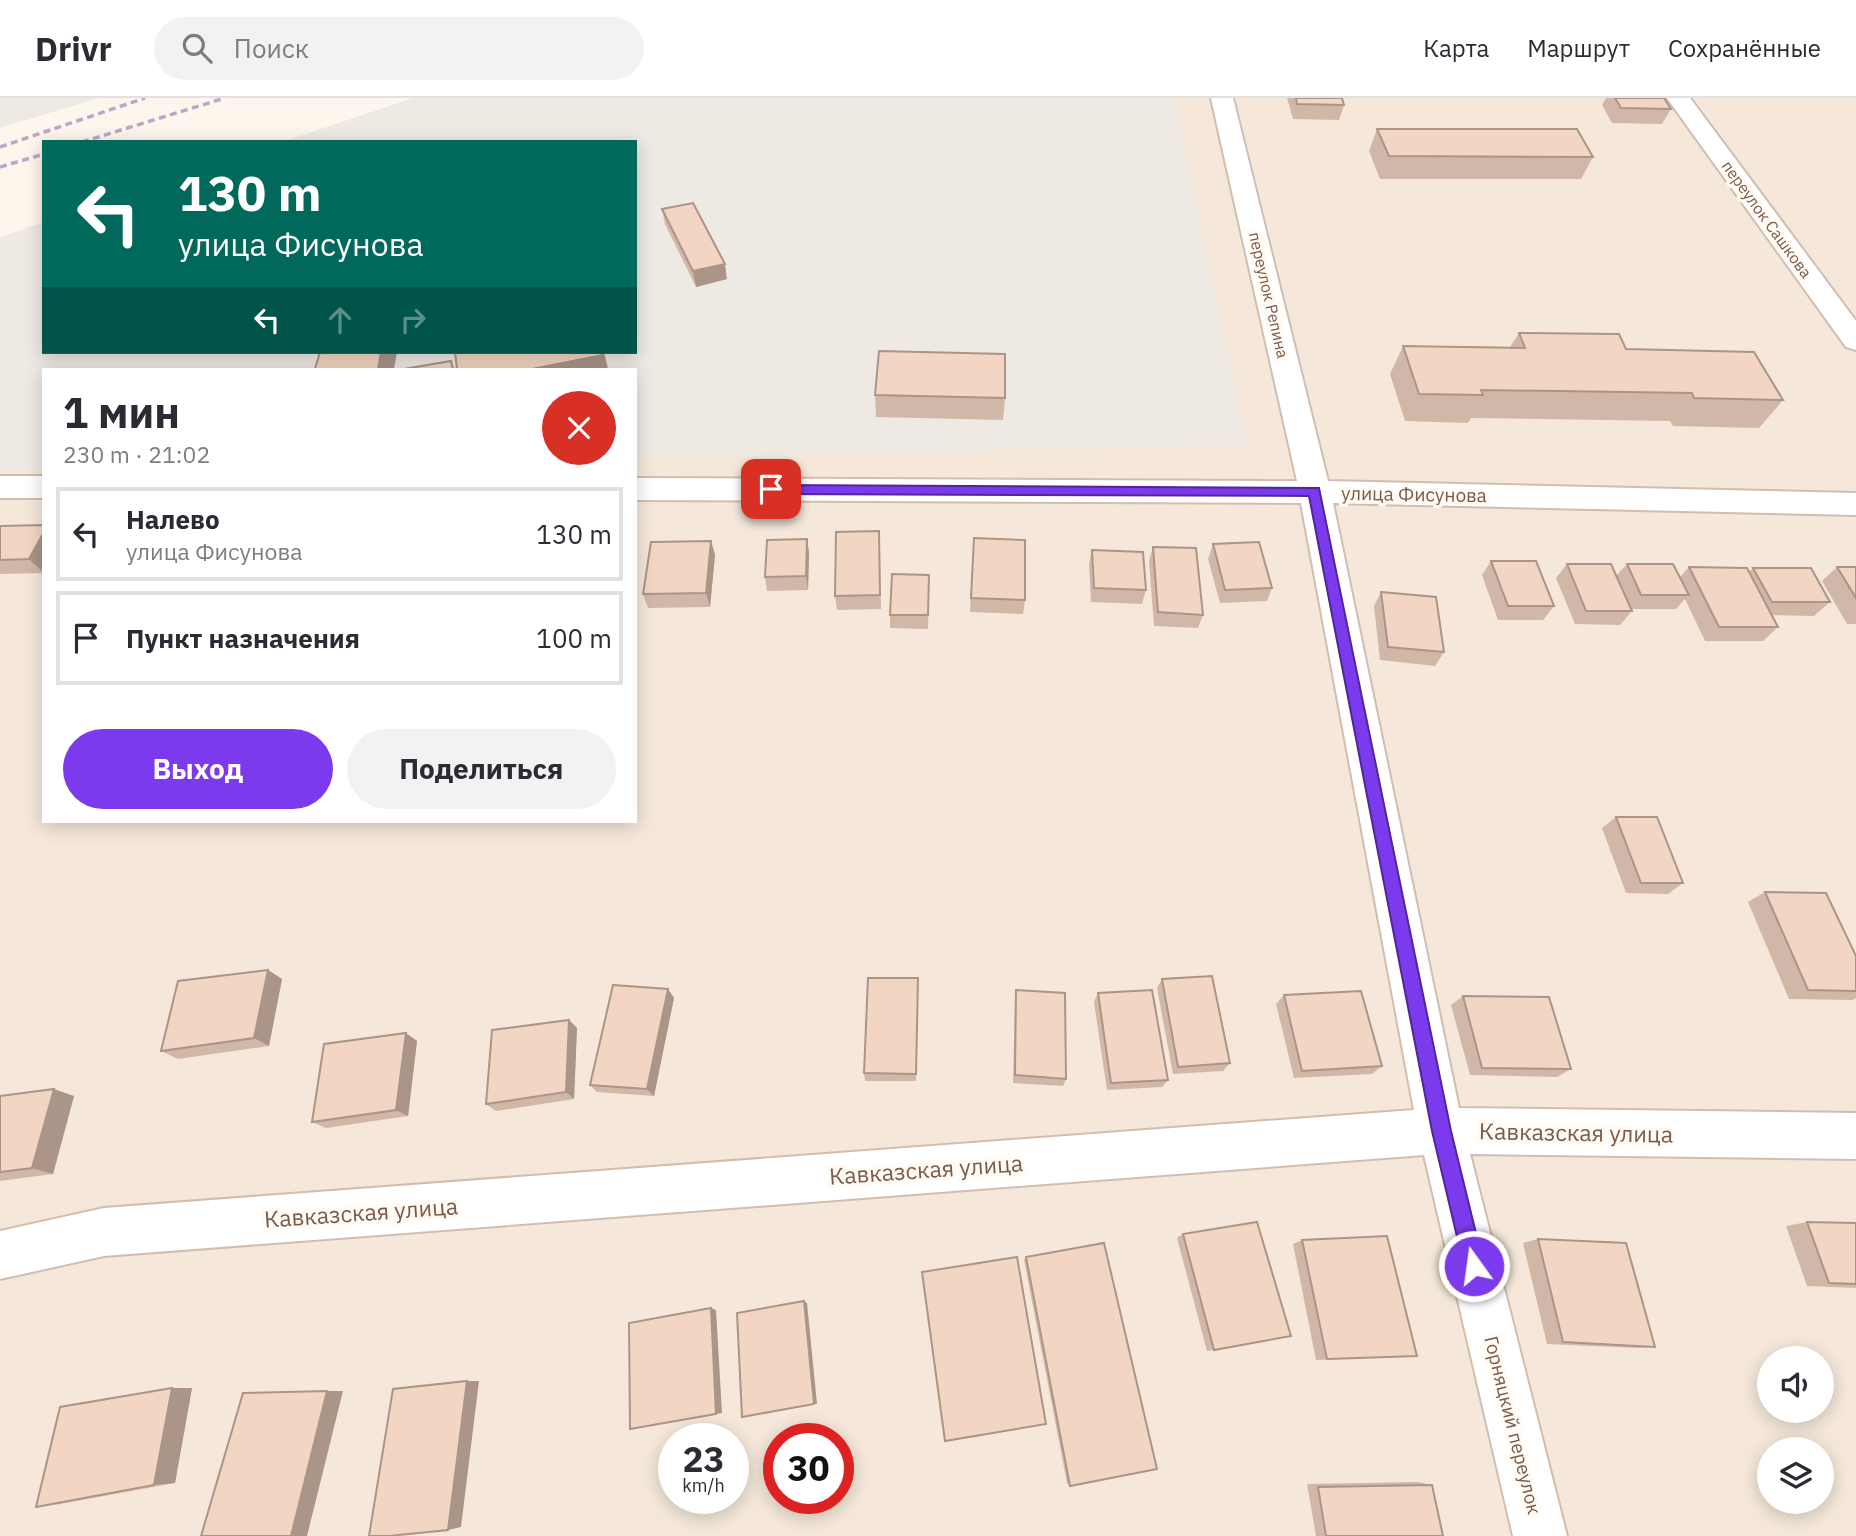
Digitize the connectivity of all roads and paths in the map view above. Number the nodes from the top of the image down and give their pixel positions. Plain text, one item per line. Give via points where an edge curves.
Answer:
1 (1223, 98) edge
2 (1678, 98) edge
3 (1856, 341) edge
4 (0, 486) edge
5 (42, 487) edge
6 (637, 489) edge
7 (1315, 492) junction
8 (1856, 504) edge
9 (1441, 1131) junction
10 (1856, 1136) edge
11 (0, 1255) edge
12 (1540, 1536) edge

1 - 7 street, переулок Репина
2 - 3 street, переулок Сашкова
4 - 5 street
6 - 7 street, улица Фисунова
7 - 8 street, улица Фисунова
7 - 9 street, Горняцкий переулок
9 - 10 street, Кавказская улица
9 - 11 street, Кавказская улица via 104,1233
9 - 12 street, Горняцкий переулок

